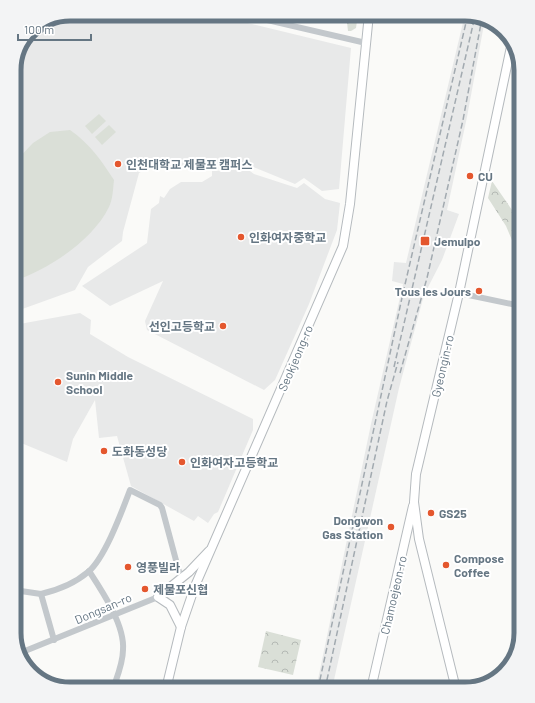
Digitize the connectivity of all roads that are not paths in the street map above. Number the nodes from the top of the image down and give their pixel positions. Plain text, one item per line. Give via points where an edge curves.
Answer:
1 (271, 21) edge
2 (368, 21) edge
3 (366, 43) junction
4 (510, 51) edge
5 (459, 293) junction
6 (514, 305) edge
7 (414, 502) junction
8 (214, 545) junction
9 (89, 571) junction
10 (180, 579) junction
11 (195, 586) junction
12 (21, 591) edge
13 (40, 594) junction
14 (158, 597) junction
15 (114, 615) junction
16 (181, 627) junction
17 (54, 640) junction
18 (25, 651) edge
19 (116, 682) edge
20 (168, 682) edge
21 (372, 682) edge
22 (454, 682) edge

1 - 3 street
2 - 3 main road, Seokjeong-ro
3 - 8 main road, Seokjeong-ro via 349,211 343,246
4 - 5 main road, Gyeongin-ro
5 - 6 street
5 - 7 main road, Gyeongin-ro via 416,474
7 - 21 main road, Chamoejeon-ro
7 - 22 main road, Gyeongin-ro via 419,539
8 - 10 main road
8 - 11 main road, Seokjeong-ro
9 - 10 street via 113,530 130,490 162,508
9 - 13 street via 60,589
9 - 15 street
10 - 14 main road
11 - 14 street, Dongsan-ro
11 - 16 main road, Seokjeong-ro
12 - 13 street
13 - 17 street
14 - 15 street, Dongsan-ro
14 - 16 main road via 170,605
15 - 17 street, Dongsan-ro
15 - 19 street via 124,648
16 - 20 main road, Seokjeong-ro
17 - 18 street, Dongsan-ro

